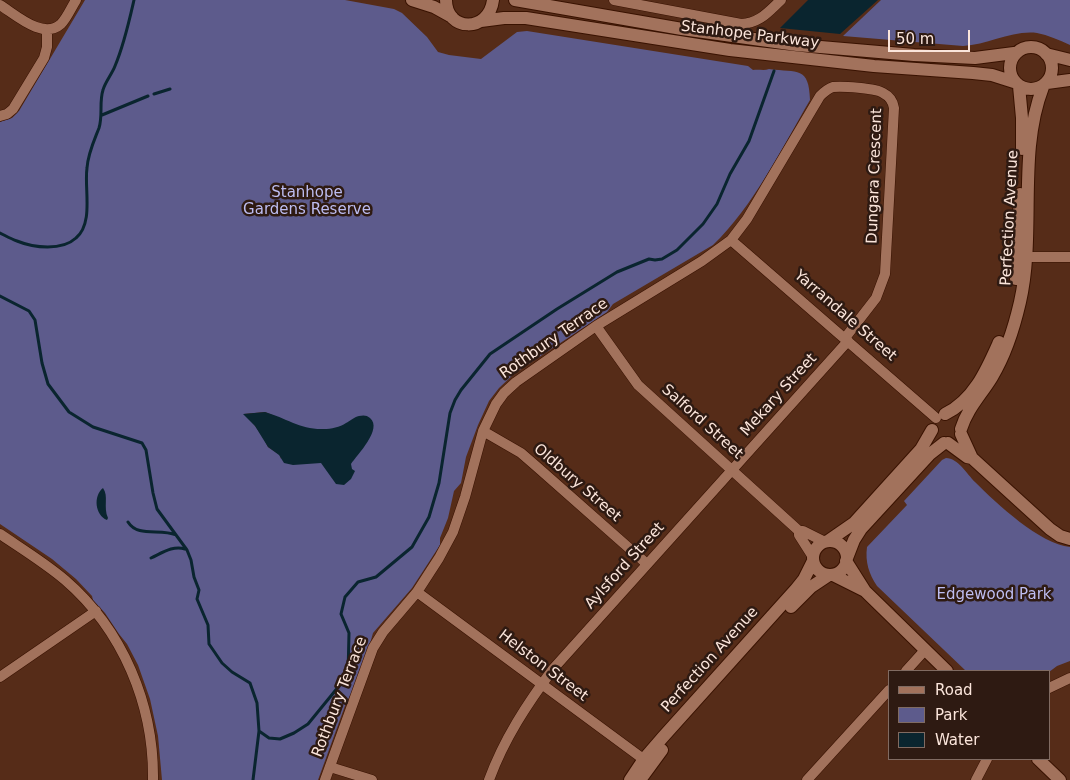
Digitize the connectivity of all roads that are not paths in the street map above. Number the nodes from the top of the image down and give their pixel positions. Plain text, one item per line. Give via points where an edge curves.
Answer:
1 (76, 0) edge
2 (412, 0) edge
3 (446, 0) edge
4 (493, 0) edge
5 (515, 0) edge
6 (614, 0) edge
7 (781, 0) edge
8 (0, 5) edge
9 (452, 17) junction
10 (481, 21) junction
11 (47, 30) junction
12 (1014, 53) junction
13 (1046, 54) junction
14 (1070, 60) edge
15 (1070, 80) edge
16 (1017, 84) junction
17 (1045, 85) junction
18 (0, 116) edge
19 (732, 240) junction
20 (1022, 257) junction
21 (1070, 257) edge
22 (596, 326) junction
23 (846, 339) junction
24 (941, 416) junction
25 (932, 430) junction
26 (482, 431) junction
27 (961, 432) junction
28 (946, 443) junction
29 (972, 458) junction
30 (732, 470) junction
31 (799, 531) junction
32 (0, 534) edge
33 (1070, 538) edge
34 (827, 542) junction
35 (813, 559) junction
36 (847, 560) junction
37 (647, 564) junction
38 (832, 575) junction
39 (864, 591) junction
40 (417, 592) junction
41 (96, 612) junction
42 (925, 650) junction
43 (907, 670) edge
44 (946, 670) edge
45 (0, 677) edge
46 (1070, 678) edge
47 (542, 684) junction
48 (1050, 688) edge
49 (888, 691) edge
50 (986, 760) edge
51 (1039, 760) edge
52 (647, 762) junction
53 (330, 767) junction
54 (154, 780) edge
55 (325, 780) edge
56 (372, 780) edge
57 (489, 780) edge
58 (630, 780) edge
59 (640, 780) edge
60 (807, 780) edge
61 (976, 780) edge
62 (1060, 780) edge

1 - 11 street via 60,24
2 - 9 main road
3 - 9 main road via 446,8
4 - 10 main road via 490,12
5 - 12 main road, Stanhope Parkway via 797,45 975,58
6 - 7 street via 741,24 764,17
8 - 11 street via 36,27
9 - 10 main road, Stanhope Parkway via 466,24
10 - 16 main road, Stanhope Parkway via 526,18 730,50 992,75
11 - 18 street via 44,58 13,109
12 - 13 main road via 1029,47
12 - 16 main road via 1011,76
13 - 14 main road
13 - 17 main road via 1051,71
15 - 17 main road
16 - 17 main road via 1032,90
16 - 20 main road, Perfection Avenue via 1022,134
17 - 20 main road, Perfection Avenue via 1034,115 1031,136
19 - 22 street, Rothbury Terrace
19 - 23 street, Yarrandale Street
19 - 23 street, Dungara Crescent via 824,91 838,87 879,91 890,98 894,108 885,274 876,298
20 - 21 street
20 - 24 main road, Perfection Avenue via 1000,341 984,374 962,403
20 - 27 main road, Perfection Avenue via 1023,290 1012,332 998,367 969,410
22 - 26 street, Rothbury Terrace via 504,393
22 - 30 street, Salford Street via 638,385
23 - 24 street, Yarrandale Street
23 - 30 street, Mekary Street
24 - 25 main road via 933,423
24 - 27 main road via 957,418
25 - 28 main road via 935,437
25 - 34 main road via 921,449 854,523
26 - 37 street, Oldbury Street via 521,453
26 - 40 street, Rothbury Terrace via 459,517 439,558
27 - 28 main road via 956,440
27 - 29 main road
28 - 29 main road
28 - 36 main road via 930,454 861,529
29 - 33 main road via 1050,529
30 - 31 street, Salford Street
30 - 37 street, Aylsford Street
31 - 34 street, Salford Street
31 - 35 street, Salford Street
32 - 41 street via 61,576
34 - 35 main road via 817,548
34 - 36 main road via 839,544
35 - 38 main road via 820,572
35 - 52 main road, Perfection Avenue via 804,579
36 - 38 main road via 842,570
36 - 39 main road
37 - 47 street, Aylsford Street
38 - 39 main road
38 - 52 main road, Perfection Avenue via 802,595
39 - 42 main road
40 - 47 street, Helston Street
40 - 53 street, Rothbury Terrace via 373,648
41 - 45 street
41 - 54 street via 119,646 136,682 150,731
42 - 43 street
42 - 44 main road
46 - 48 street
47 - 52 street, Helston Street
47 - 57 street, Aylsford Street via 505,742
49 - 60 street
50 - 61 street
51 - 62 main road
52 - 58 main road, Perfection Avenue
52 - 59 main road, Perfection Avenue
53 - 55 street, Rothbury Terrace
53 - 56 street

